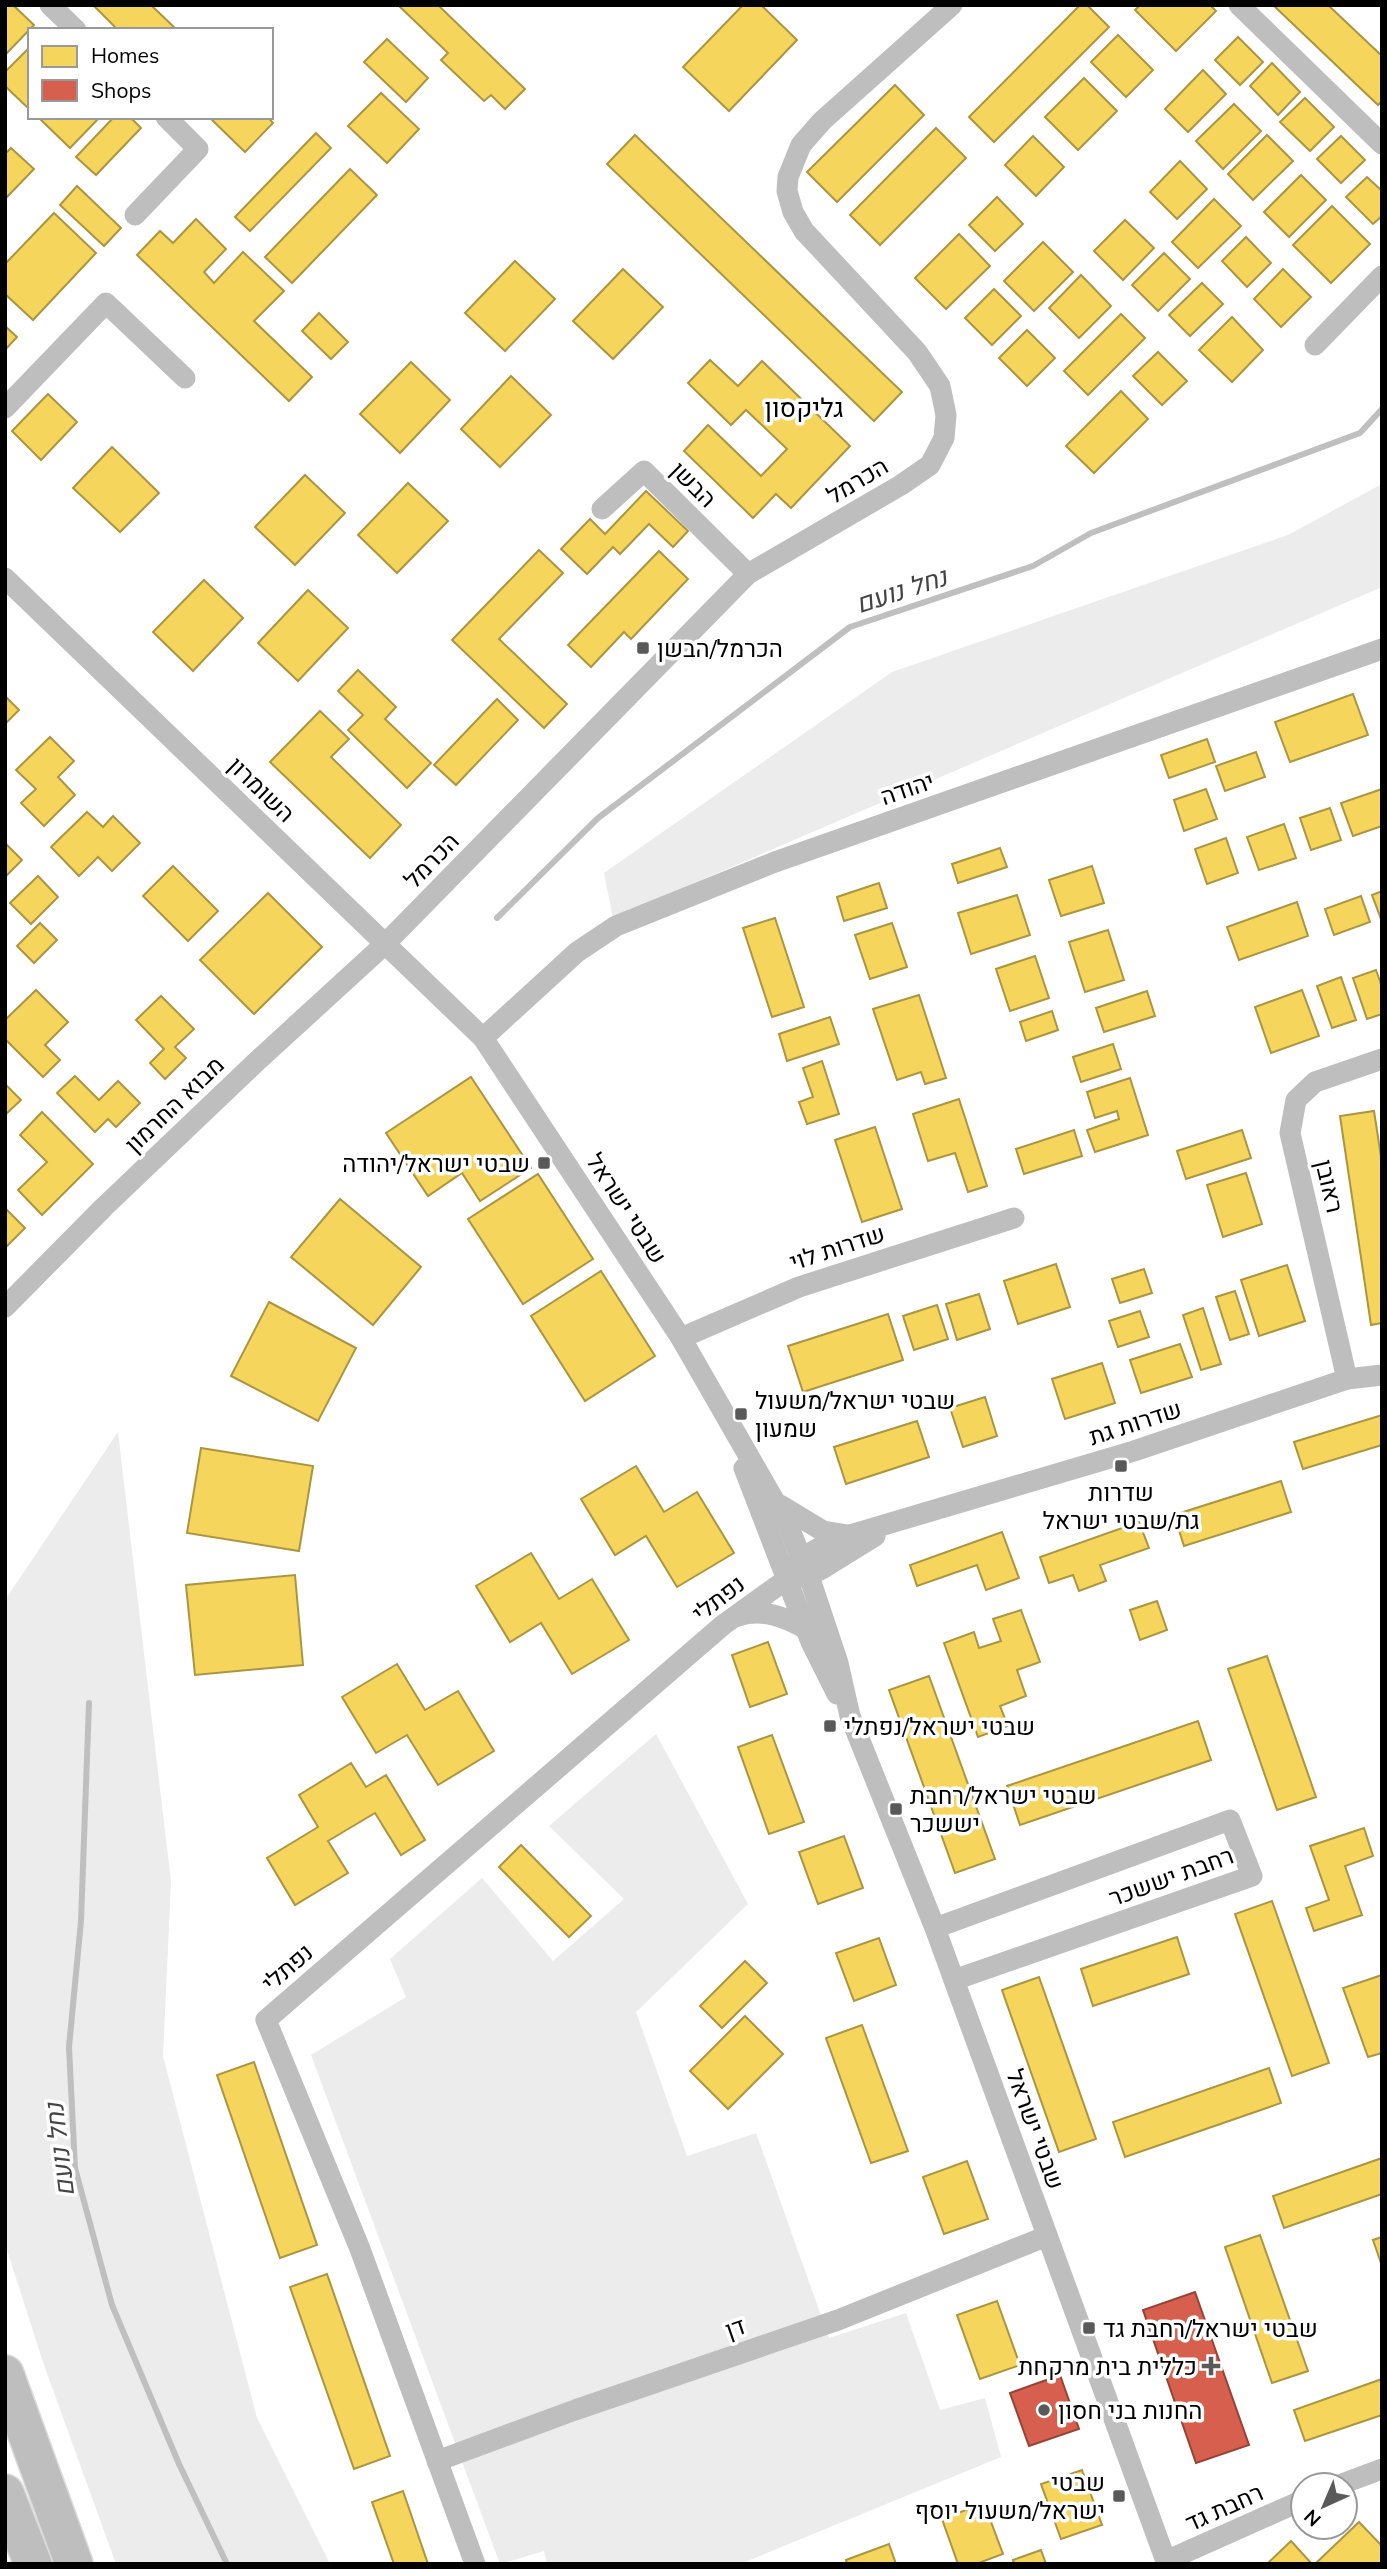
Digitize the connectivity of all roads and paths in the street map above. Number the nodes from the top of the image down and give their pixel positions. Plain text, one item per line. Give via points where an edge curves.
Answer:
1 (50, 5) edge
2 (952, 5) edge
3 (1239, 5) edge
4 (74, 28) edge
5 (168, 119) edge
6 (1382, 144) edge
7 (135, 215) dead end
8 (1382, 276) edge
9 (1315, 345) dead end
10 (185, 378) dead end
11 (5, 408) edge
12 (602, 509) dead end
13 (748, 574) junction
14 (5, 578) edge
15 (1382, 649) edge
16 (385, 944) junction
17 (483, 1038) junction
18 (1382, 1059) edge
19 (1014, 1217) dead end
20 (5, 1307) edge
21 (681, 1338) junction
22 (1382, 1375) edge
23 (1348, 1378) junction
24 (723, 1411) junction
25 (774, 1500) junction
26 (903, 1521) junction
27 (850, 1535) junction
28 (799, 1571) junction
29 (733, 1618) junction
30 (806, 1629) junction
31 (850, 1716) junction
32 (935, 1928) junction
33 (954, 1980) junction
34 (1047, 2236) junction
35 (5, 2374) edge
36 (437, 2461) junction
37 (1382, 2469) edge
38 (1359, 2478) edge
39 (5, 2493) edge
40 (1289, 2506) edge
41 (31, 2560) edge
42 (1166, 2562) edge
43 (74, 2564) edge
44 (475, 2564) edge

1 - 4 street
2 - 13 street, הכרמל via 822,121 792,162 787,191 804,230 917,352 940,386 946,415 944,438 930,465
3 - 6 street
5 - 7 street via 198,149
8 - 9 street
10 - 11 street via 106,303
12 - 13 street, הבשן via 644,471
13 - 16 street, הכרמל
14 - 16 street, השומרון
15 - 17 street, יהודה via 775,862 616,926 577,952
16 - 17 street, השומרון
16 - 20 street, מבוא החרמון via 114,1197
17 - 21 street, שבטי ישראל
18 - 23 street, ראובן via 1315,1082 1296,1100 1290,1133
19 - 21 street, שדרות לוי via 799,1287
21 - 24 street, שבטי ישראל
22 - 23 street, שדרות גת
23 - 26 street, שדרות גת via 1134,1451
24 - 25 street, שבטי ישראל
24 - 28 street, שבטי ישראל
25 - 27 street via 823,1531
25 - 28 street, שבטי ישראל via 788,1525
26 - 27 street, שדרות גת
26 - 28 street, שדרות גת
27 - 28 street, שדרות גת via 819,1548
28 - 29 street, נפתלי
28 - 30 street, שבטי ישראל
28 - 31 street, שבטי ישראל via 838,1663
29 - 30 street via 751,1612 774,1615
29 - 36 street, נפתלי via 266,2020 360,2249
30 - 31 street, שבטי ישראל
31 - 32 street, שבטי ישראל
32 - 33 street, שבטי ישראל
32 - 33 street, רחבת יששכר via 1230,1820 1252,1876
33 - 34 street, שבטי ישראל
34 - 36 street, דן via 838,2320
34 - 42 street, שבטי ישראל
35 - 43 highway
36 - 44 street, נפתלי
37 - 38 street
39 - 41 highway
40 - 42 street, רחבת גד

